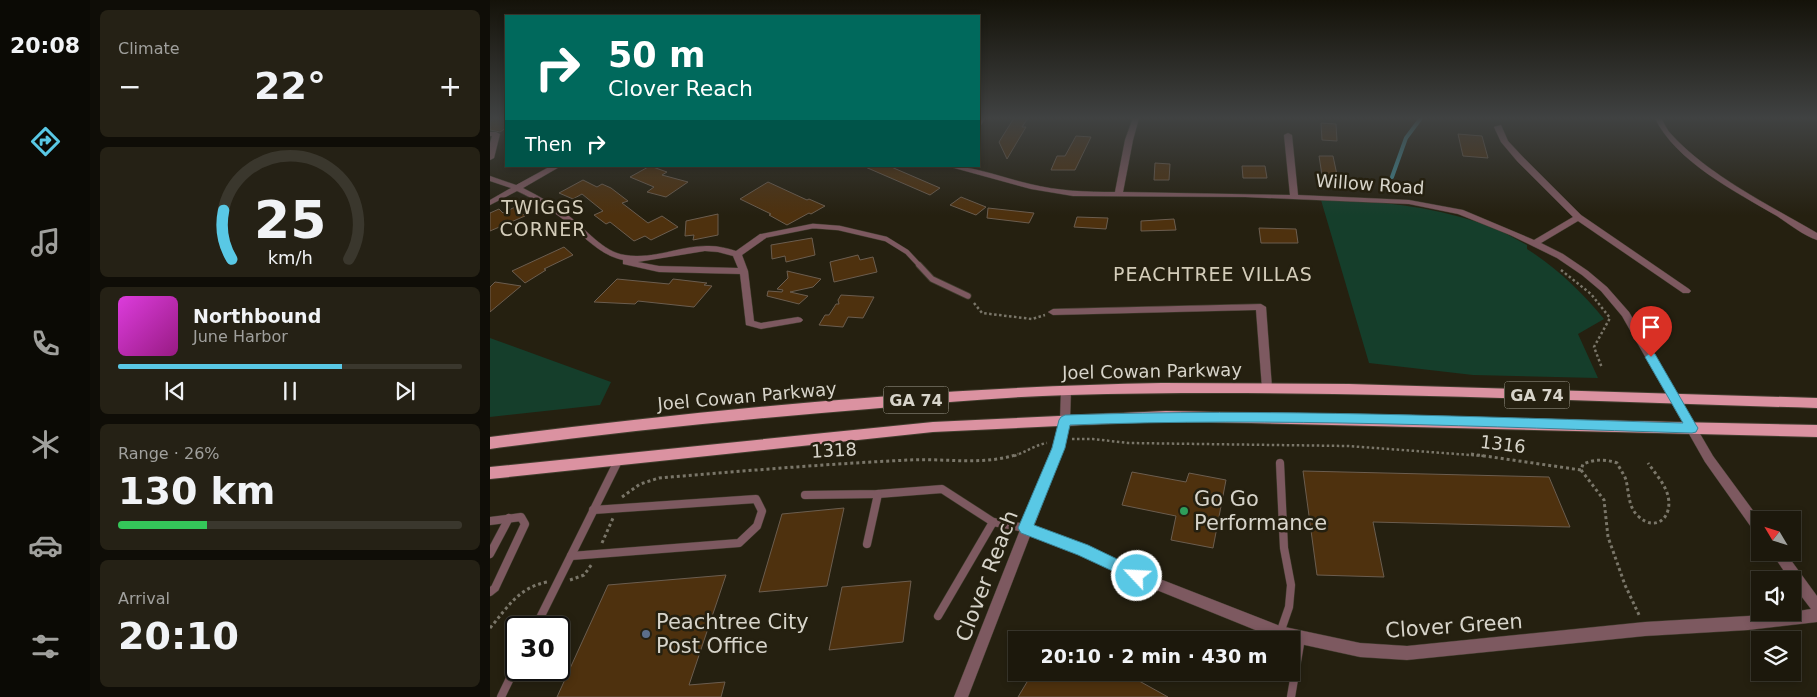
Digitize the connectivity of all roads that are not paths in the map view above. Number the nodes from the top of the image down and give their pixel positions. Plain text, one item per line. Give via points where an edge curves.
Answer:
1 (1127, 151) edge
2 (1290, 151) edge
3 (1512, 151) edge
4 (1684, 151) edge
5 (555, 167) edge
6 (955, 167) edge
7 (490, 178) edge
8 (518, 188) junction
9 (1118, 195) junction
10 (1294, 197) junction
11 (490, 203) edge
12 (1578, 217) junction
13 (763, 236) joint
14 (1817, 237) edge
15 (1535, 243) junction
16 (737, 254) junction
17 (616, 256) junction
18 (744, 271) junction
19 (1686, 290) dead end
20 (968, 296) road end
21 (1053, 312) dead end
22 (798, 320) dead end
23 (1267, 388) junction
24 (1066, 390) junction
25 (1676, 399) junction
26 (1817, 403) edge
27 (1065, 420) junction
28 (1692, 428) junction
29 (1817, 431) edge
30 (490, 443) edge
31 (619, 458) junction
32 (1280, 463) dead end
33 (490, 473) edge
34 (878, 494) junction
35 (804, 495) dead end
36 (593, 510) junction
37 (1751, 517) edge
38 (509, 518) junction
39 (490, 521) edge
40 (993, 522) junction
41 (1026, 528) junction
42 (867, 544) dead end
43 (490, 554) edge
44 (571, 556) junction
45 (1783, 561) edge
46 (490, 592) edge
47 (1817, 607) edge
48 (1817, 615) edge
49 (541, 616) edge
50 (938, 616) dead end
51 (1275, 631) edge
52 (1281, 631) edge
53 (1301, 638) joint
54 (509, 681) edge
55 (501, 697) edge
56 (961, 697) edge
57 (1291, 697) edge

1 - 9 street
2 - 10 street
3 - 12 street
4 - 14 street via 1744,194
5 - 8 street
6 - 9 street, Willow Road via 1073,194
7 - 8 street
8 - 11 street
8 - 17 street via 549,206
9 - 10 street, Willow Road
10 - 15 street, Willow Road via 1426,204 1460,212
12 - 15 street
12 - 19 street
13 - 16 street
13 - 20 lane via 813,226 840,228 886,239 907,252 932,279
15 - 25 street, Willow Road via 1585,273 1612,298 1626,314
16 - 17 street via 716,248 699,248 648,258
16 - 18 street
17 - 18 street via 659,269
18 - 22 street via 749,323 762,326
21 - 23 street via 1261,307
23 - 24 main road, Joel Cowan Parkway / GA 74
23 - 25 main road, Joel Cowan Parkway / GA 74
24 - 27 street, Clover Reach
24 - 30 main road, Joel Cowan Parkway / GA 74 via 756,413
25 - 26 main road, Joel Cowan Parkway / GA 74
25 - 28 street, Willow Road
27 - 28 main road, GA 74 via 1166,416
27 - 31 main road, GA 74 via 934,427
27 - 41 street, Clover Reach via 1061,440
28 - 29 main road, GA 74
28 - 37 street, Willow Road
31 - 33 main road, GA 74
31 - 36 lane
32 - 52 lane via 1284,548 1291,585 1289,607
34 - 35 lane
34 - 40 lane via 942,489
34 - 42 lane
36 - 44 lane
36 - 44 lane via 756,499 762,511 757,526 739,543
38 - 39 lane
38 - 43 lane
38 - 46 lane via 521,517 525,524 495,588
40 - 41 lane
40 - 50 lane
41 - 51 street, Clover Green
41 - 56 street, Clover Reach
44 - 49 lane
45 - 47 street
48 - 53 street, Clover Green via 1407,653 1360,650
53 - 57 lane
54 - 55 lane

